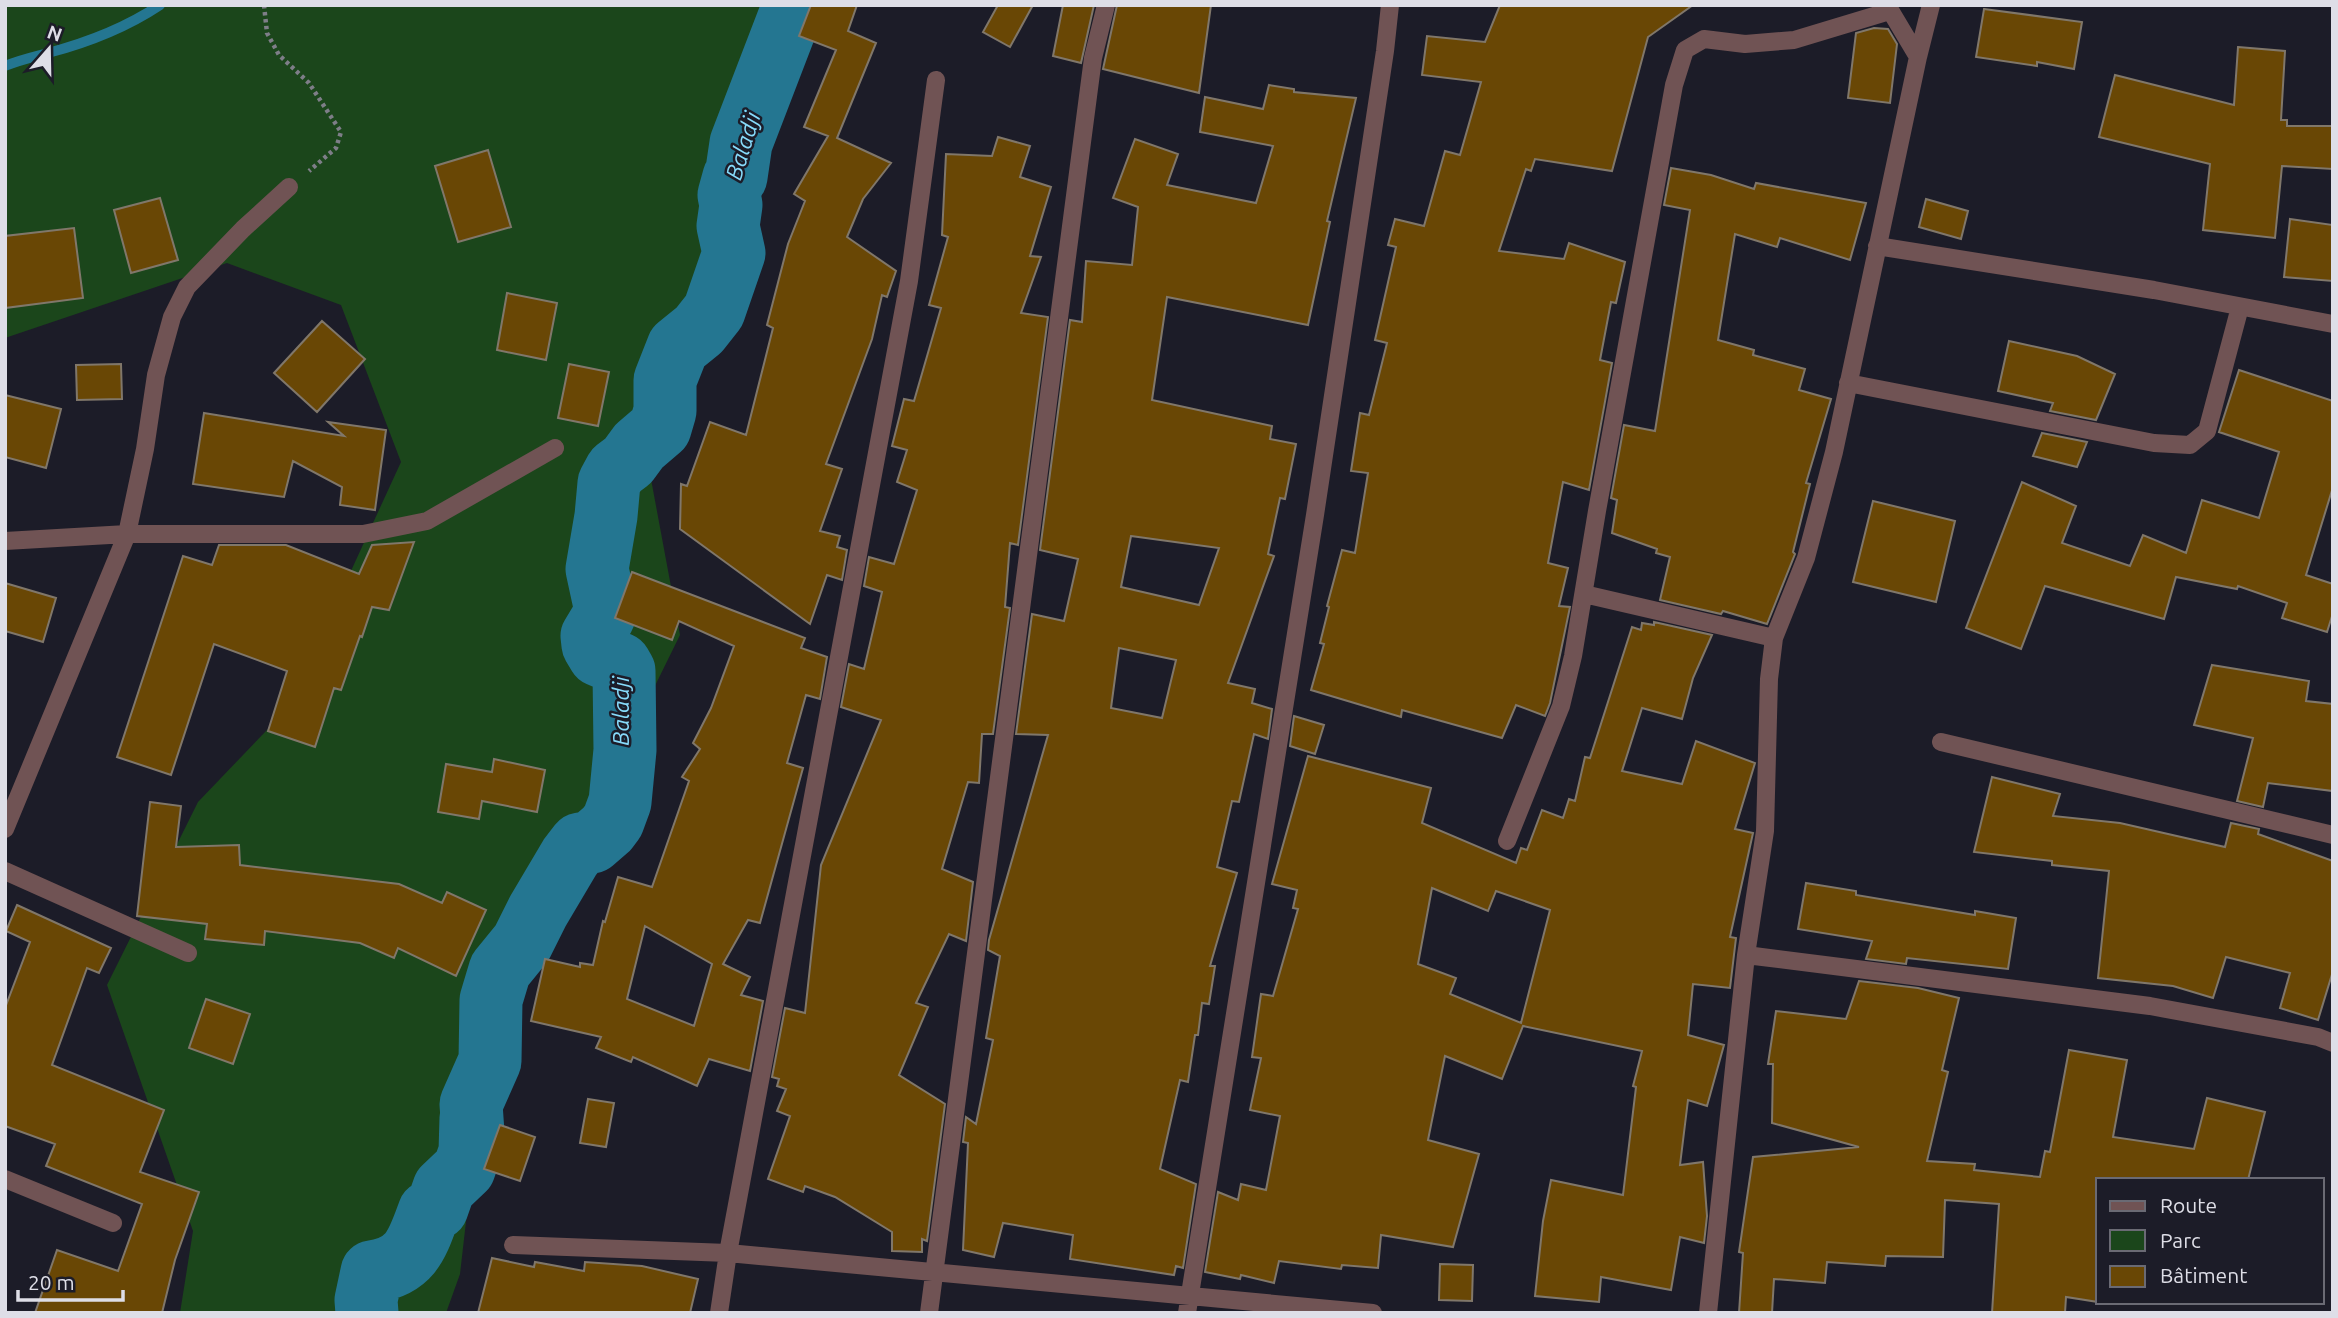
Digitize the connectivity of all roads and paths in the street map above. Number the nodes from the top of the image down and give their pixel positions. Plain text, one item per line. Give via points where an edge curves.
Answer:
1 (264, 5) edge
2 (1106, 5) edge
3 (1390, 5) edge
4 (1931, 5) edge
5 (1889, 8) edge
6 (1918, 57) junction
7 (936, 80) dead end
8 (289, 187) joint
9 (1877, 246) junction
10 (2240, 307) junction
11 (2333, 324) edge
12 (1848, 383) junction
13 (555, 448) dead end
14 (127, 534) junction
15 (5, 541) edge
16 (1584, 594) junction
17 (1774, 638) junction
18 (1941, 742) dead end
19 (5, 829) edge
20 (2333, 835) edge
21 (1507, 841) dead end
22 (5, 870) edge
23 (188, 953) dead end
24 (1746, 955) junction
25 (2333, 1043) edge
26 (5, 1179) edge
27 (113, 1223) dead end
28 (513, 1245) dead end
29 (728, 1253) junction
30 (933, 1272) junction
31 (1188, 1304) edge
32 (719, 1313) edge
33 (929, 1313) edge
34 (1373, 1313) edge
35 (1708, 1313) edge

1 - 8 path via 267,33 279,55 309,83 341,132 336,148
2 - 30 street via 1091,72
3 - 31 street via 1315,515
4 - 6 street
5 - 6 street
5 - 16 street via 1794,40 1745,44 1704,38 1685,50 1674,85
6 - 9 street
7 - 29 street via 909,281
8 - 14 street via 187,287 172,317 156,375
9 - 10 street
9 - 12 street
10 - 11 street
10 - 12 street via 2207,431 2190,445 2154,443
12 - 17 street via 1806,558
13 - 14 street via 427,522 363,534
14 - 15 street
14 - 19 street
16 - 17 street
16 - 21 street via 1561,706
17 - 24 street via 1765,831
18 - 20 street
22 - 23 street
24 - 25 street via 2150,1006
24 - 35 street
26 - 27 street
28 - 29 street
29 - 30 street
29 - 32 street
30 - 31 street
30 - 33 street
31 - 34 street

